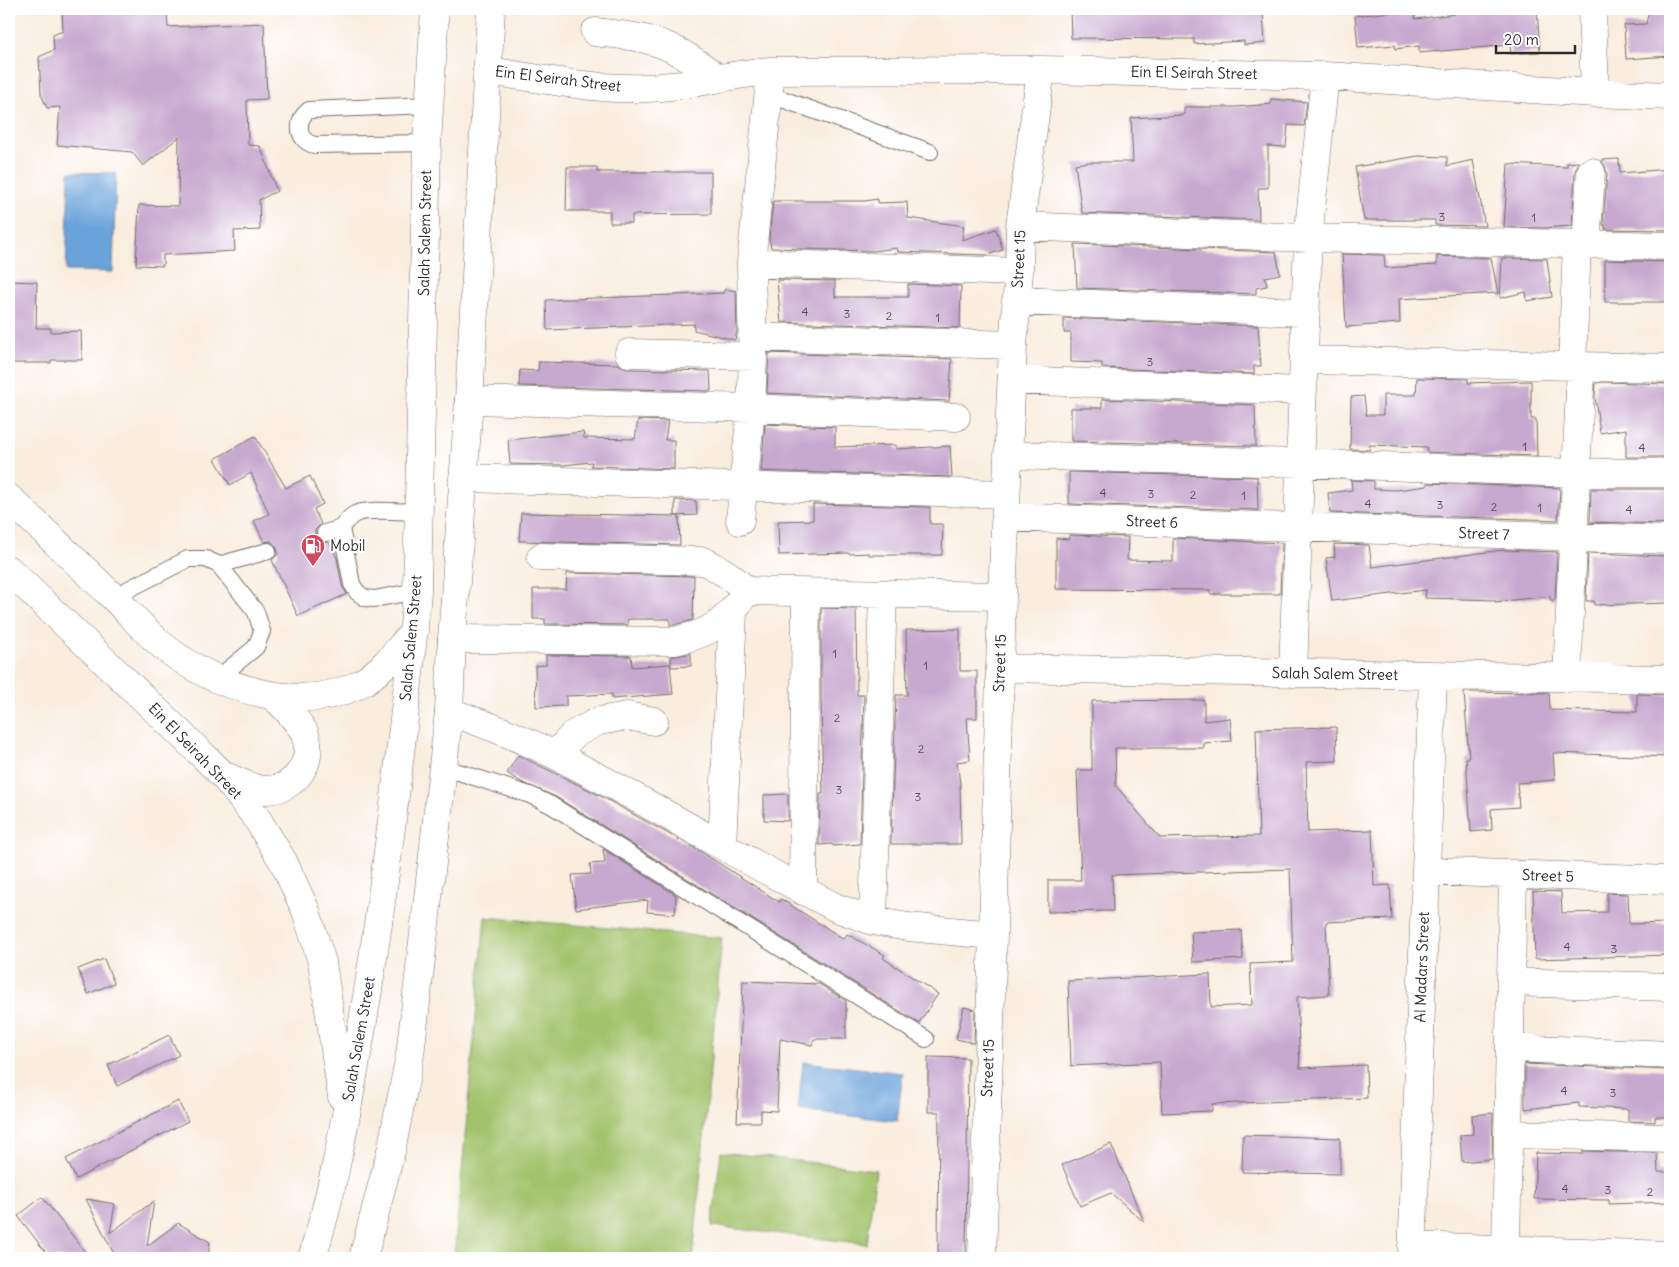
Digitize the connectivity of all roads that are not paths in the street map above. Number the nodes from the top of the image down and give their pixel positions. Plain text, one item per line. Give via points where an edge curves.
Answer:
1 (435, 9) edge
2 (491, 9) edge
3 (1592, 9) edge
4 (595, 32) dead end
5 (1042, 70) junction
6 (487, 71) junction
7 (1325, 76) junction
8 (718, 78) junction
9 (770, 83) junction
10 (1595, 93) junction
11 (1670, 96) edge
12 (429, 105) junction
13 (427, 143) junction
14 (930, 152) dead end
15 (1591, 172) dead end
16 (1020, 226) junction
17 (1308, 238) junction
18 (1582, 245) junction
19 (1670, 246) edge
20 (751, 263) junction
21 (1019, 272) junction
22 (1016, 300) junction
23 (1306, 312) junction
24 (1013, 345) junction
25 (753, 347) junction
26 (629, 353) dead end
27 (1304, 360) junction
28 (1576, 366) junction
29 (1670, 368) edge
30 (1012, 380) junction
31 (1303, 391) junction
32 (469, 400) junction
33 (751, 408) junction
34 (956, 417) dead end
35 (1008, 454) junction
36 (1300, 462) junction
37 (1576, 473) junction
38 (1670, 474) edge
39 (463, 478) junction
40 (743, 487) junction
41 (9, 498) edge
42 (1006, 505) junction
43 (418, 512) junction
44 (740, 521) dead end
45 (341, 528) junction
46 (1298, 528) junction
47 (325, 533) dead end
48 (1573, 537) junction
49 (1670, 540) edge
50 (268, 551) dead end
51 (541, 557) dead end
52 (219, 565) junction
53 (9, 570) edge
54 (416, 591) junction
55 (806, 593) junction
56 (883, 594) junction
57 (1002, 596) junction
58 (113, 597) junction
59 (740, 602) junction
60 (414, 632) junction
61 (452, 639) junction
62 (1000, 668) junction
63 (1293, 673) junction
64 (1433, 676) junction
65 (218, 678) junction
66 (1567, 678) junction
67 (1670, 680) edge
68 (274, 696) junction
69 (448, 712) junction
70 (654, 721) dead end
71 (555, 755) junction
72 (443, 767) junction
73 (223, 776) junction
74 (722, 845) junction
75 (1426, 871) junction
76 (1513, 874) junction
77 (1670, 880) edge
78 (803, 891) junction
79 (873, 921) junction
80 (993, 935) junction
81 (1511, 982) junction
82 (1670, 987) edge
83 (926, 1039) dead end
84 (1510, 1048) junction
85 (1670, 1055) edge
86 (345, 1121) junction
87 (1508, 1134) junction
88 (1670, 1138) edge
89 (1506, 1249) junction
90 (1412, 1252) edge
91 (1670, 1255) edge
92 (312, 1258) edge
93 (362, 1258) edge
94 (982, 1258) edge

1 - 12 street, Salah Salem Street
2 - 6 street
3 - 10 street
4 - 8 street via 664,45
5 - 7 street, Ein El Seirah Street
5 - 9 street, Ein El Seirah Street
5 - 16 street, Street 15
6 - 8 street, Ein El Seirah Street via 614,88 684,85
6 - 32 street
7 - 10 street, Ein El Seirah Street
7 - 17 street
8 - 9 street, Ein El Seirah Street
9 - 14 lane
9 - 20 street
10 - 11 street, Ein El Seirah Street
12 - 13 street, Salah Salem Street
12 - 13 lane via 308,110 300,119 301,134 308,144
13 - 43 street, Salah Salem Street
15 - 18 street
16 - 17 street
16 - 21 street, Street 15
17 - 18 street
17 - 23 street
18 - 19 street
18 - 28 street
20 - 21 street
20 - 25 street
21 - 22 street, Street 15
22 - 23 street
22 - 24 street, Street 15
23 - 27 street
24 - 25 street
24 - 30 street, Street 15
25 - 26 street
25 - 33 street
27 - 28 street
27 - 31 street
28 - 29 street
28 - 37 street
30 - 31 street
30 - 35 street, Street 15
31 - 36 street
32 - 33 street
32 - 39 street
33 - 34 street
33 - 40 street
35 - 36 street
35 - 42 street, Street 15
36 - 37 street
36 - 46 street
37 - 38 street
37 - 48 street
39 - 40 street, Street 6
39 - 61 street
40 - 42 street, Street 6
40 - 44 street
41 - 58 street
42 - 46 street, Street 6
42 - 57 street, Street 15
43 - 45 lane via 356,514
43 - 54 street, Salah Salem Street
45 - 47 lane
45 - 54 lane via 356,592 364,598 374,599
46 - 48 street, Street 7
46 - 63 street
48 - 49 street, Street 7
48 - 66 street
50 - 52 lane
51 - 59 street via 703,562 734,578
52 - 58 lane via 206,559 188,559
52 - 65 lane via 256,612 262,630 256,647
53 - 73 street, Ein El Seirah Street
54 - 60 street, Salah Salem Street
55 - 56 street
55 - 59 street
55 - 78 street
56 - 57 street
56 - 79 street
57 - 62 street, Street 15
58 - 65 street via 168,650
59 - 61 street via 718,626 697,636 675,641
59 - 74 street
60 - 68 street via 382,667 344,691 293,699
60 - 86 street, Salah Salem Street via 375,949
61 - 69 street
62 - 63 street, Salah Salem Street
62 - 80 street, Street 15
63 - 64 street, Salah Salem Street
64 - 66 street, Salah Salem Street
64 - 75 street, Al Madars Street
65 - 68 street
66 - 67 street, Salah Salem Street
68 - 73 street via 303,731 307,742 308,754 299,775 284,786 267,790
69 - 71 street via 518,737
69 - 72 street
70 - 71 street via 627,716 599,721 574,734
71 - 74 street
72 - 83 lane via 530,795 551,806
72 - 93 street via 410,1055 391,1151
73 - 86 street, Ein El Seirah Street via 256,817 284,863 306,911 322,962
74 - 78 street
75 - 76 street, Street 5
75 - 90 street, Al Madars Street
76 - 77 street, Street 5
76 - 81 street
78 - 79 street
79 - 80 street
80 - 94 street, Street 15
81 - 82 street
81 - 84 street
84 - 85 street
84 - 87 street
86 - 92 street, Salah Salem Street
87 - 88 street
87 - 89 street
89 - 90 street
89 - 91 street

